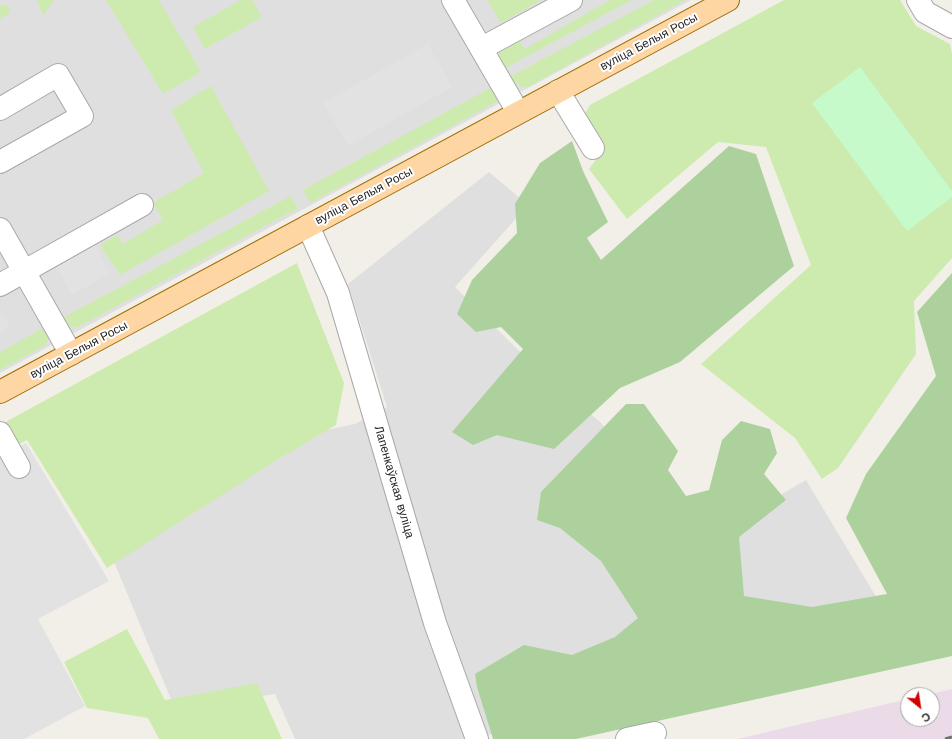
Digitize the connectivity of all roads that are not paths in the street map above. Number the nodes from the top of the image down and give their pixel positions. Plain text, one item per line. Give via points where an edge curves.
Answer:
1 (453, 0) edge
2 (571, 0) edge
3 (728, 0) edge
4 (918, 0) edge
5 (950, 24) edge
6 (482, 48) junction
7 (558, 91) junction
8 (0, 109) edge
9 (518, 112) junction
10 (593, 148) dead end
11 (0, 162) edge
12 (142, 205) dead end
13 (308, 226) junction
14 (0, 229) edge
15 (24, 272) junction
16 (0, 285) edge
17 (71, 354) junction
18 (0, 392) edge
19 (0, 433) edge
20 (19, 467) dead end
21 (655, 733) dead end
22 (477, 739) edge
23 (627, 739) edge

1 - 6 street
2 - 6 street
3 - 7 main road, вуліца Белыя Росы
4 - 5 street via 925,12
6 - 9 street
7 - 9 main road, вуліца Белыя Росы
7 - 10 street
8 - 11 street via 58,75 82,116
9 - 13 main road, вуліца Белыя Росы
12 - 15 street
13 - 17 main road, вуліца Белыя Росы
13 - 22 street, Лапенкаўская вуліца via 338,293 435,623
14 - 15 street
15 - 16 street
15 - 17 street
17 - 18 main road, вуліца Белыя Росы
19 - 20 street
21 - 23 street

